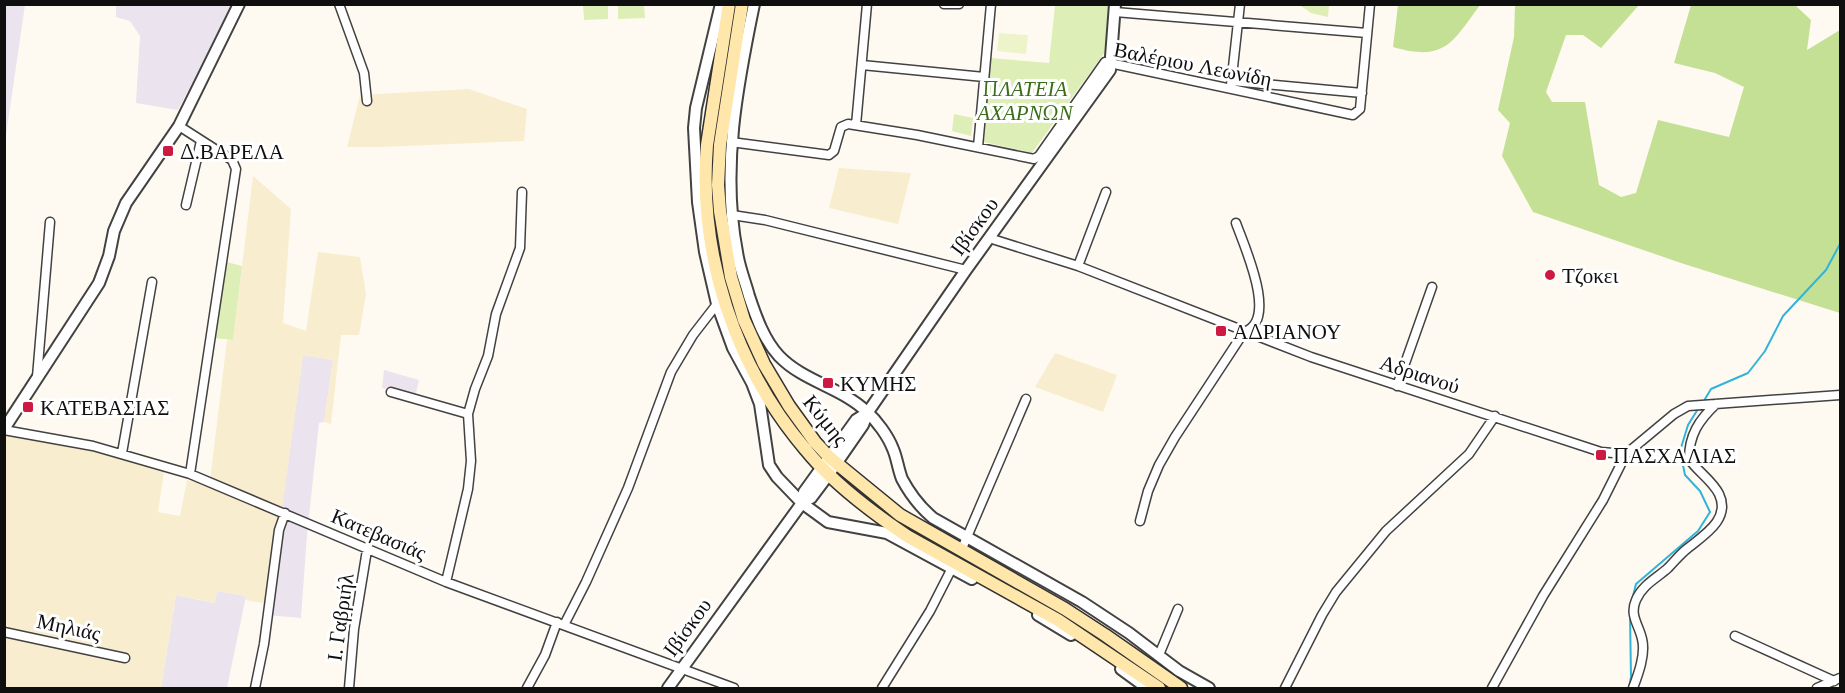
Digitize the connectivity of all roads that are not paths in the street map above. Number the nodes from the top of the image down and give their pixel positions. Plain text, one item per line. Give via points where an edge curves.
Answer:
1 (239, 4) edge
2 (339, 4) edge
3 (721, 4) edge
4 (729, 4) edge
5 (742, 4) edge
6 (754, 4) edge
7 (867, 4) edge
8 (944, 4) edge
9 (959, 4) edge
10 (991, 4) edge
11 (1240, 4) edge
12 (1370, 4) edge
13 (1115, 8) edge
14 (1238, 23) junction
15 (1367, 33) junction
16 (1111, 63) junction
17 (862, 65) junction
18 (984, 77) junction
19 (1231, 85) junction
20 (1362, 93) junction
21 (368, 101) dead end
22 (856, 125) junction
23 (179, 126) junction
24 (201, 141) junction
25 (731, 142) junction
26 (978, 147) junction
27 (522, 192) dead end
28 (1106, 192) dead end
29 (186, 205) dead end
30 (732, 215) junction
31 (50, 222) dead end
32 (1236, 223) dead end
33 (989, 238) junction
34 (1078, 266) junction
35 (966, 270) junction
36 (152, 282) dead end
37 (1431, 287) dead end
38 (717, 303) junction
39 (1244, 332) junction
40 (37, 381) junction
41 (1397, 386) junction
42 (391, 392) dead end
43 (1840, 395) edge
44 (1026, 399) dead end
45 (1716, 404) junction
46 (868, 412) junction
47 (468, 414) junction
48 (1495, 416) junction
49 (4, 429) edge
50 (122, 453) junction
51 (1626, 454) junction
52 (829, 465) junction
53 (189, 474) junction
54 (802, 503) junction
55 (285, 513) junction
56 (1140, 521) dead end
57 (967, 538) junction
58 (367, 550) junction
59 (961, 551) junction
60 (952, 568) junction
61 (446, 582) junction
62 (1178, 609) dead end
63 (561, 624) junction
64 (4, 632) edge
65 (1736, 636) dead end
66 (1159, 655) junction
67 (125, 658) dead end
68 (681, 668) junction
69 (1837, 679) edge
70 (255, 688) edge
71 (349, 688) edge
72 (527, 688) edge
73 (668, 688) edge
74 (735, 688) edge
75 (882, 688) edge
76 (1146, 688) edge
77 (1159, 688) edge
78 (1181, 688) edge
79 (1209, 688) edge
80 (1285, 688) edge
81 (1492, 688) edge
82 (1634, 688) edge
83 (1817, 688) edge

1 - 23 street
2 - 21 street via 364,73
3 - 38 street via 699,86 694,128 698,202
4 - 52 main road, Κύμης via 705,165 714,261 733,325 754,371 788,427
5 - 52 main road, Κύμης via 718,167 726,258 744,320 764,364
6 - 25 street
7 - 17 street
8 - 9 street
10 - 18 street
11 - 14 street
12 - 15 street
13 - 14 street
13 - 16 street
14 - 15 street
14 - 19 street
15 - 20 street
16 - 19 street, Βαλέριου Λεωνίδη
16 - 26 street, Βαλέριου Λεωνίδη via 1103,64 1036,158
16 - 33 street, Ιβίσκου via 1110,70
17 - 18 street
17 - 22 street
18 - 26 street
19 - 20 street
19 - 20 street, Βαλέριου Λεωνίδη via 1353,115 1359,111
22 - 25 street via 841,127 834,151 826,156
22 - 26 street, Βαλέριου Λεωνίδη
23 - 24 street
23 - 40 street via 126,203 99,283
24 - 29 street
24 - 53 street via 232,160 236,169
25 - 30 street
27 - 47 street via 520,248 496,314 488,356
28 - 34 street
30 - 35 street
30 - 46 street via 742,275 772,348 796,370 841,392
31 - 40 street
32 - 39 street via 1260,300 1257,322
33 - 34 street, Αδριανού
33 - 35 street, Ιβίσκου
34 - 39 street, Αδριανού
35 - 46 street, Ιβίσκου
36 - 50 street
37 - 41 street
38 - 54 street via 760,404 769,465
38 - 63 street via 671,372 628,488 586,582
39 - 41 street, Αδριανού
39 - 56 street via 1175,437 1148,491
40 - 49 street
41 - 48 street, Αδριανού
42 - 47 street
43 - 45 street
44 - 57 street
45 - 51 street via 1681,409
45 - 82 street via 1694,432 1689,459 1713,484 1722,502 1720,513 1714,527 1637,596 1634,618 1643,650
46 - 52 street, Ιβίσκου via 856,420
46 - 57 street via 893,449 902,478 916,502 933,518
47 - 61 street via 468,489
48 - 51 street, Αδριανού via 1601,452
48 - 80 street via 1468,454 1386,531 1336,592
49 - 50 street, Κατεβασιάς
50 - 53 street, Κατεβασιάς
51 - 81 street
52 - 54 street, Ιβίσκου via 804,492
52 - 59 main road, Κύμης via 900,515
52 - 77 main road, Κύμης via 876,513 907,536 1058,620
53 - 55 street, Κατεβασιάς
54 - 60 street via 828,522 886,533
54 - 68 street, Ιβίσκου
55 - 58 street, Κατεβασιάς
55 - 70 street via 279,530
57 - 59 street
57 - 66 street via 1082,602
58 - 61 street, Κατεβασιάς
58 - 71 street, Ι. Γαβριήλ
59 - 78 main road, Κύμης via 1065,609
60 - 75 street
60 - 76 street via 1068,633
61 - 63 street, Κατεβασιάς
62 - 66 street
63 - 68 street, Κατεβασιάς
63 - 72 street
64 - 67 street, Μηλιάς
65 - 69 street
66 - 79 street
68 - 73 street, Ιβίσκου
68 - 74 street, Κατεβασιάς
69 - 83 street

